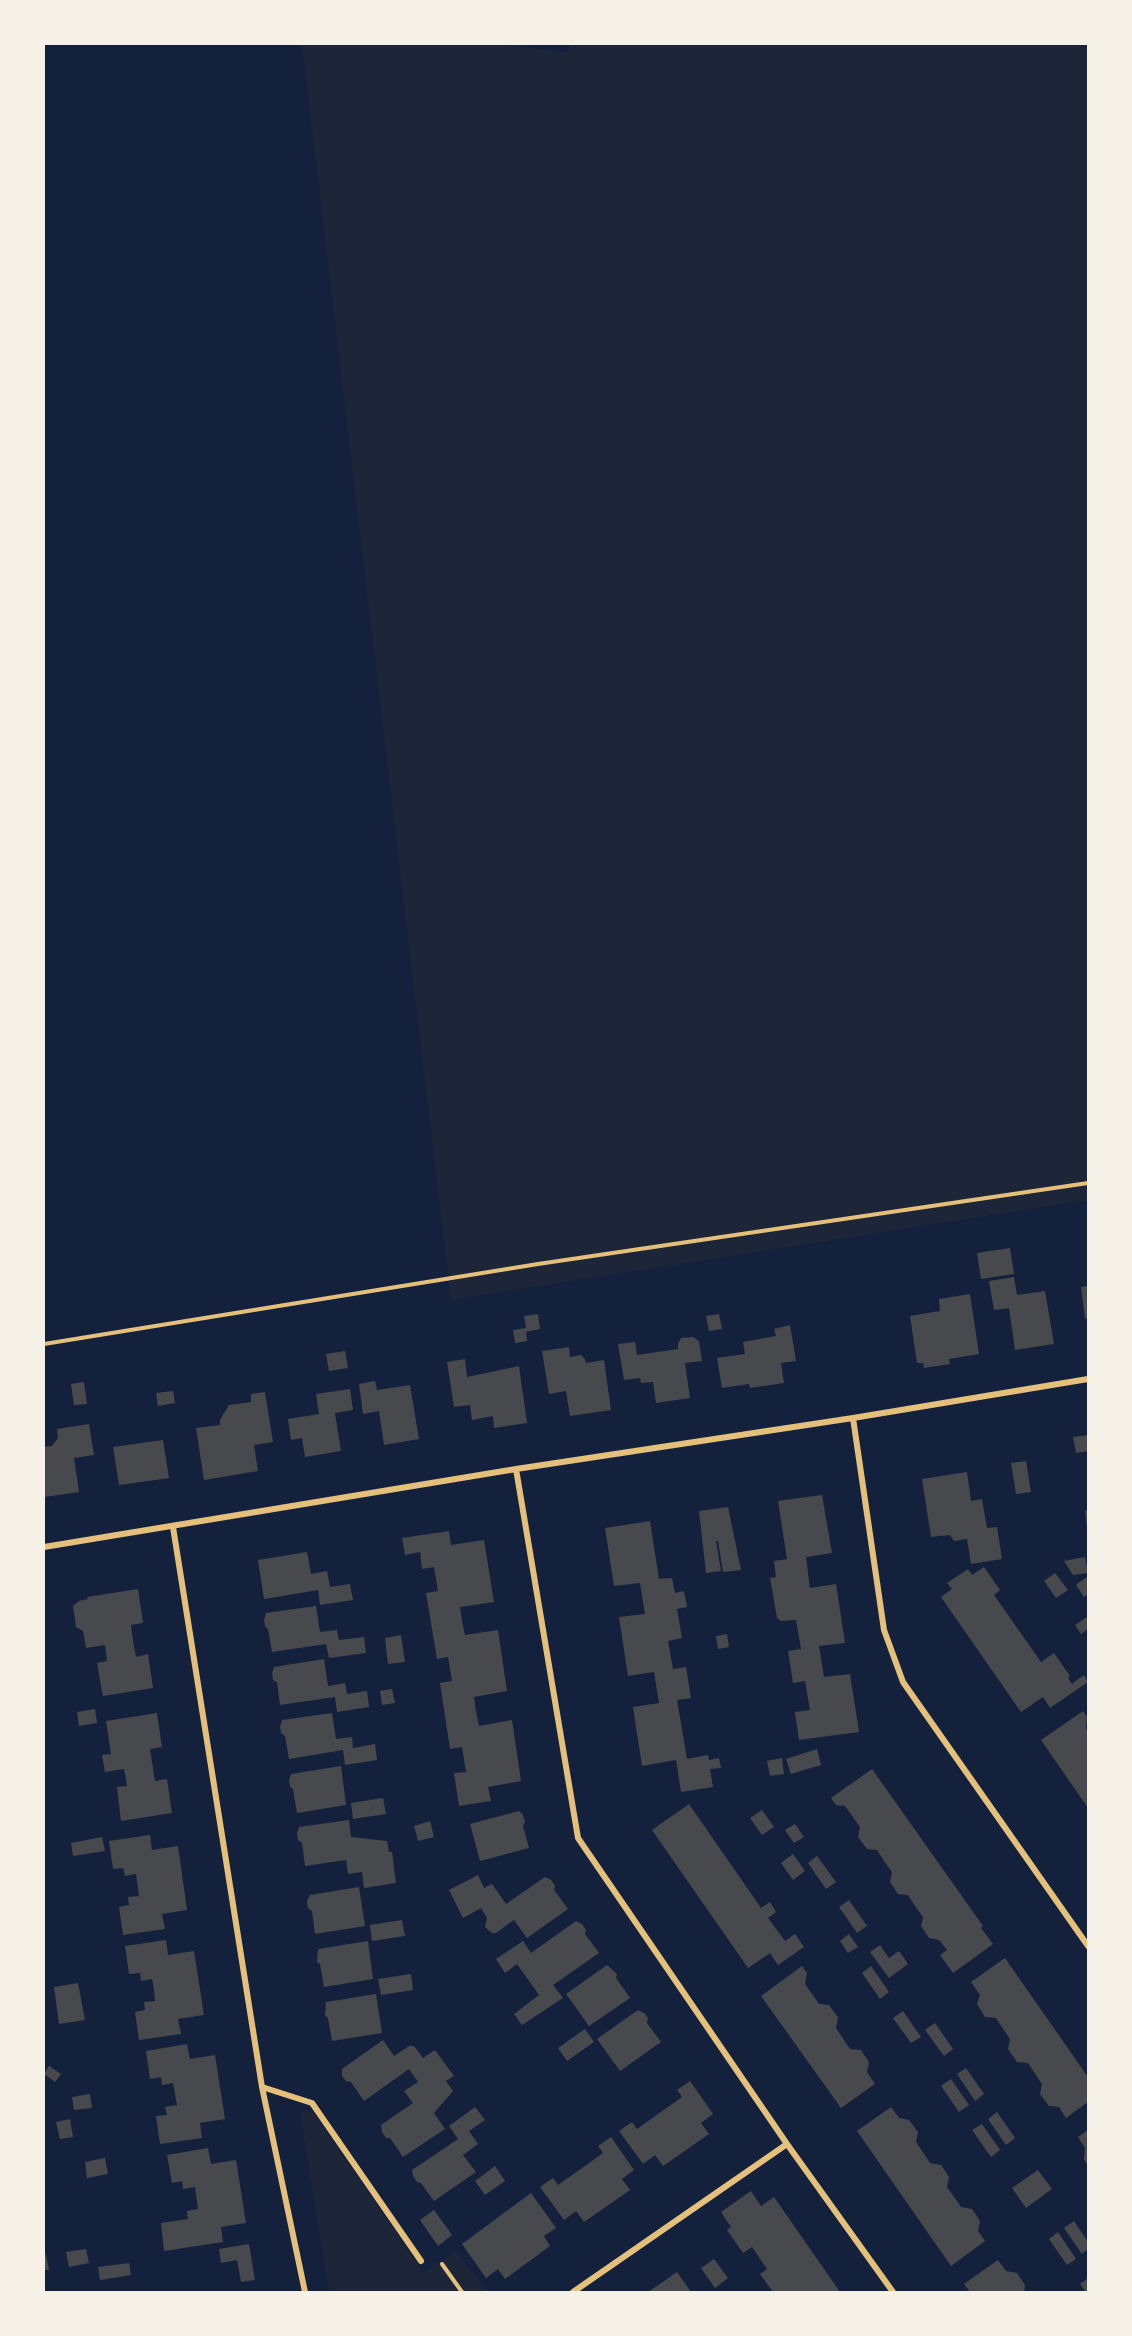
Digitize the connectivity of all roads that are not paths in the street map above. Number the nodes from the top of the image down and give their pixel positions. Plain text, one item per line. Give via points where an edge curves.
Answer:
1 (1089, 1379) edge
2 (853, 1418) junction
3 (516, 1469) junction
4 (173, 1527) junction
5 (44, 1547) edge
6 (1089, 1946) edge
7 (262, 2088) junction
8 (787, 2144) junction
9 (421, 2261) road end
10 (305, 2292) edge
11 (573, 2292) edge
12 (893, 2292) edge

1 - 2 street
2 - 3 street
2 - 6 street via 884,1630 903,1682
3 - 4 street
3 - 8 street via 578,1838
4 - 5 street
4 - 7 street
7 - 9 street via 312,2103
7 - 10 street
8 - 11 street
8 - 12 street

